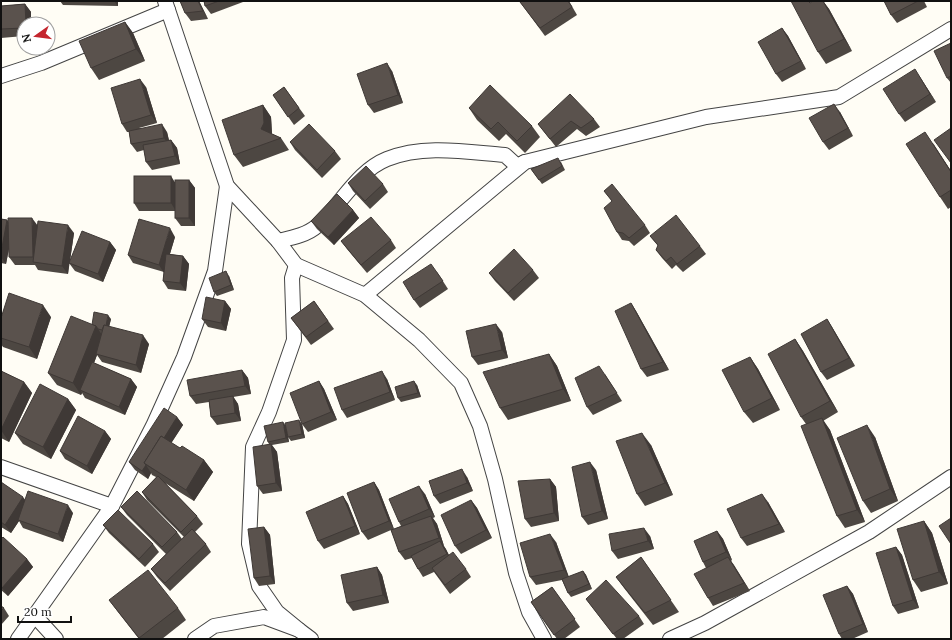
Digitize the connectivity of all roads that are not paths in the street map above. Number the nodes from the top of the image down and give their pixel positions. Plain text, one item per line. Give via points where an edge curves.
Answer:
1 (167, 6) edge
2 (951, 29) edge
3 (1, 76) edge
4 (526, 162) junction
5 (227, 186) junction
6 (278, 241) junction
7 (296, 264) junction
8 (365, 295) junction
9 (1, 467) edge
10 (951, 477) edge
11 (112, 506) junction
12 (35, 616) junction
13 (299, 630) junction
14 (18, 639) edge
15 (56, 639) edge
16 (195, 639) edge
17 (311, 639) edge
18 (544, 639) edge
19 (670, 639) edge

1 - 3 street via 41,63
1 - 5 street
2 - 4 street via 839,97 706,117
4 - 6 street via 517,166 505,154 428,151 387,159 369,170 317,227 299,236
4 - 8 street
5 - 6 street
5 - 11 street via 215,271 200,314 181,364
6 - 7 street
7 - 8 street
7 - 13 street via 292,278 294,340 269,412 253,447 249,544 259,586 277,612
8 - 18 street via 419,340 461,382 480,426 516,573 529,612
9 - 11 street
10 - 19 street via 869,532 705,623
11 - 12 street
12 - 14 street
12 - 15 street
13 - 16 street via 264,617 214,626
13 - 17 street

